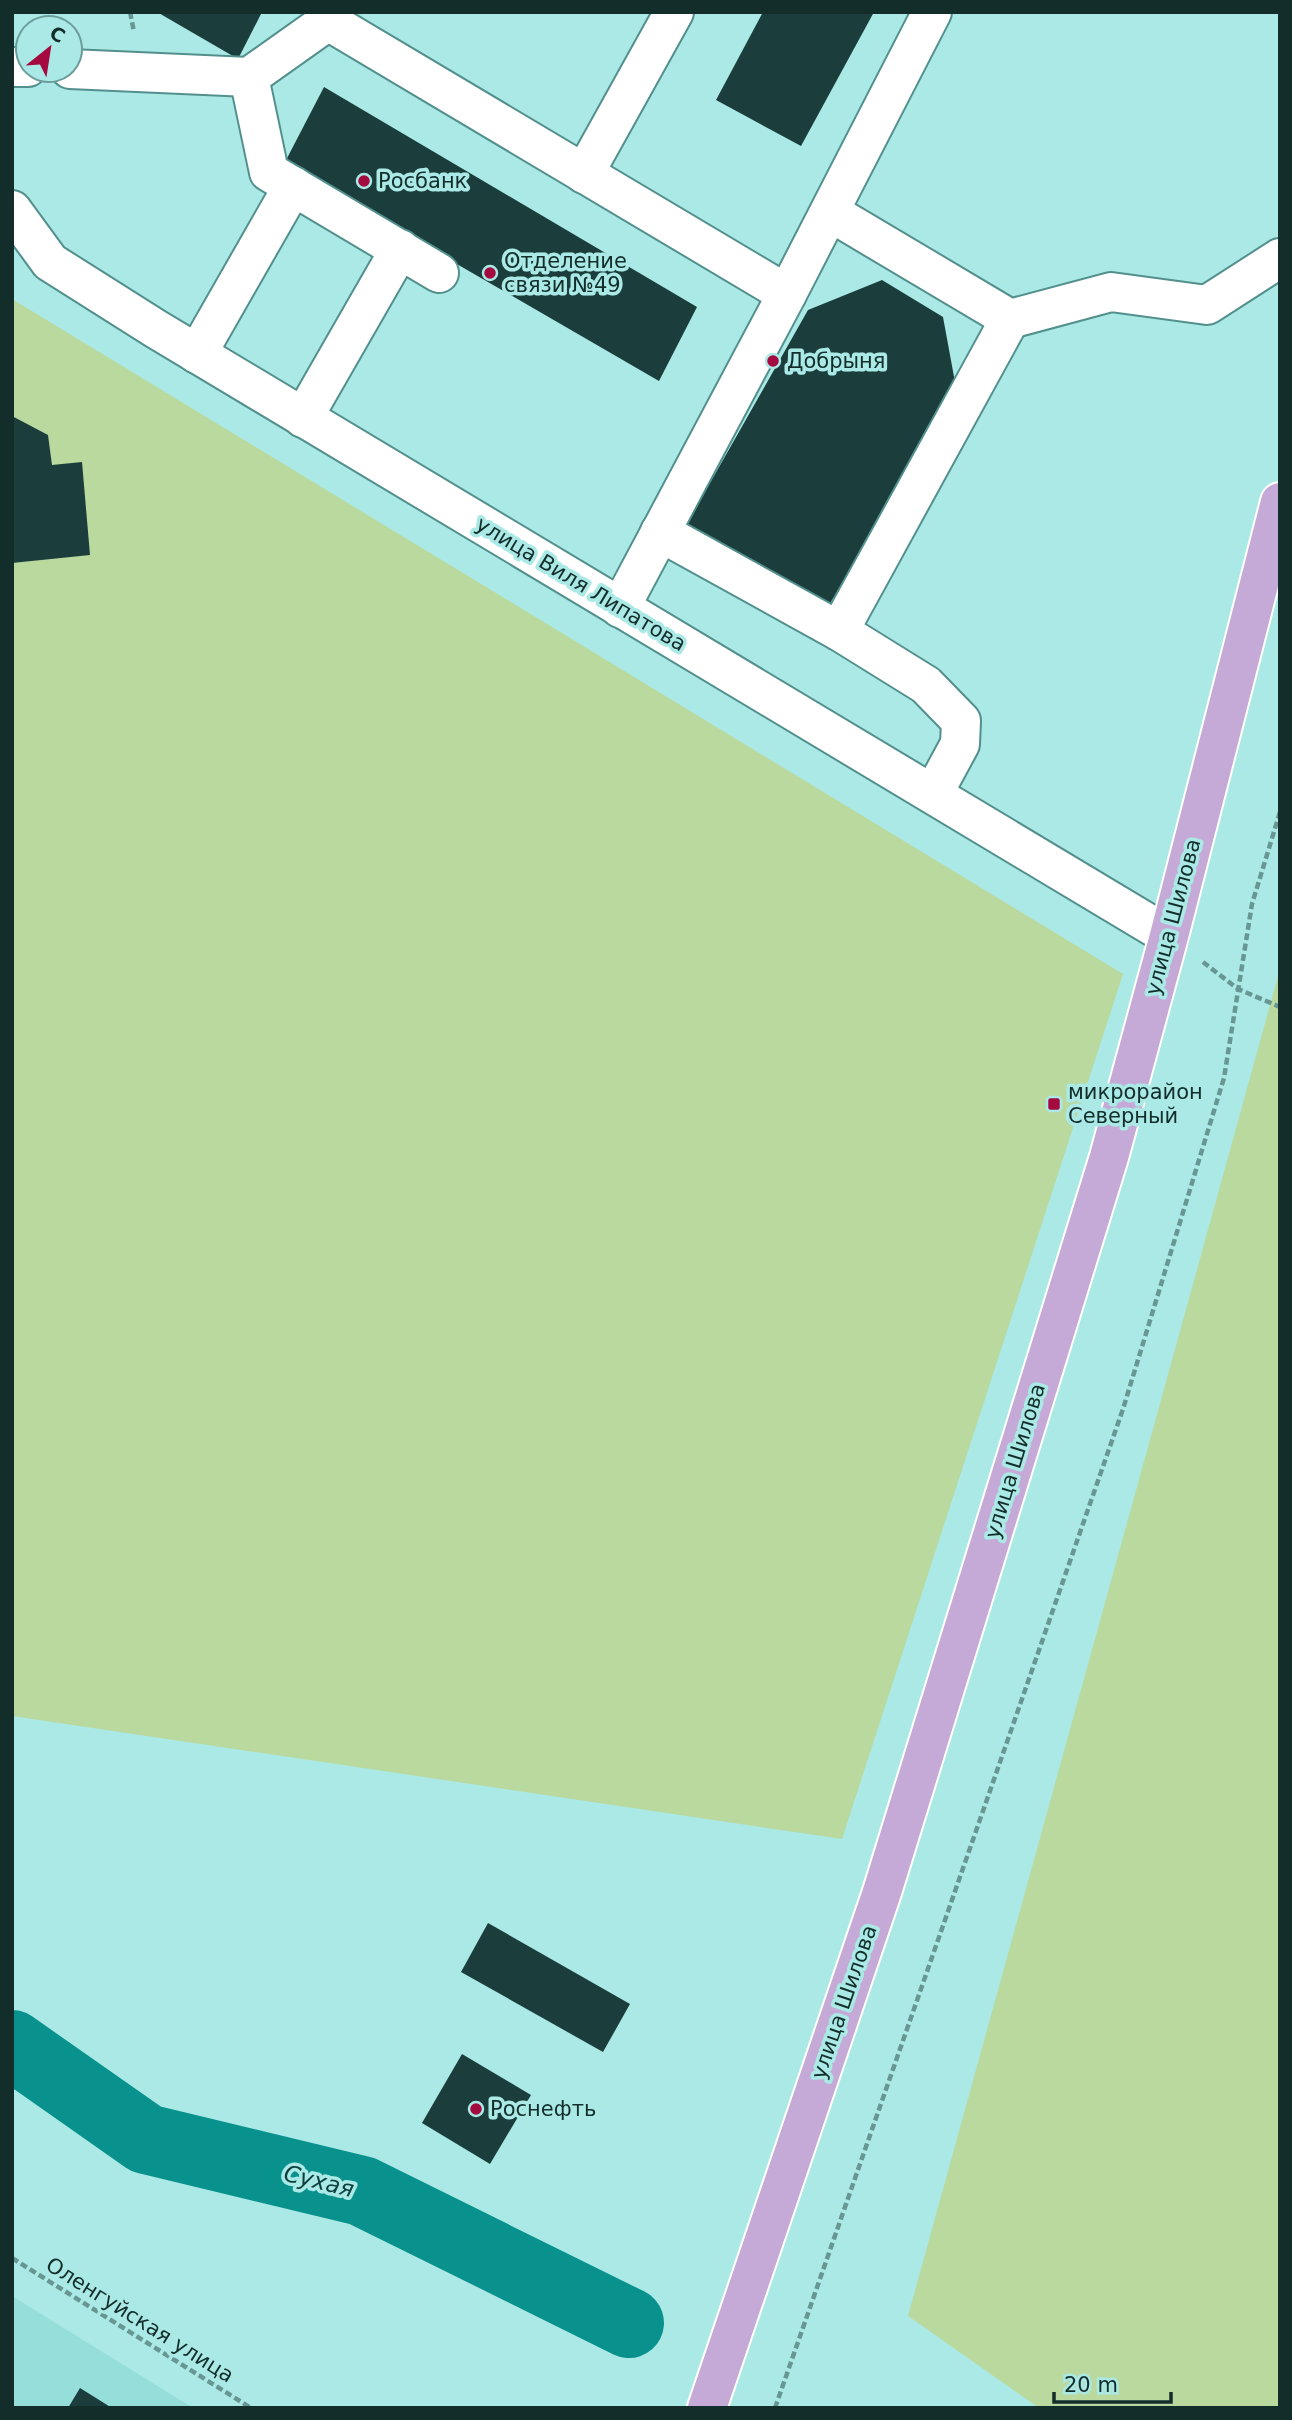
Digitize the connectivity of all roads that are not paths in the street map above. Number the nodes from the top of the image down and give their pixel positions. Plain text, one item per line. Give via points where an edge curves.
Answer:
1 (674, 12) edge
2 (932, 12) edge
3 (84, 70) edge
4 (249, 77) junction
5 (584, 174) junction
6 (293, 186) junction
7 (12, 210) edge
8 (830, 212) junction
9 (400, 249) junction
10 (1280, 258) edge
11 (439, 273) dead end
12 (787, 295) junction
13 (1010, 319) junction
14 (197, 354) junction
15 (303, 418) junction
16 (1280, 502) edge
17 (660, 532) junction
18 (620, 608) junction
19 (839, 631) junction
20 (933, 794) junction
21 (1169, 936) junction
22 (706, 2408) edge

1 - 5 street
2 - 8 street
3 - 4 street
4 - 5 street via 328,21
4 - 6 street via 269,172
5 - 12 street
6 - 9 street
6 - 14 street
7 - 14 street, улица Виля Липатова via 50,262
8 - 12 street
8 - 13 street
9 - 11 street
9 - 15 street
10 - 13 street via 1207,305 1111,292
12 - 17 street
13 - 19 street
14 - 15 street, улица Виля Липатова
15 - 18 street, улица Виля Липатова
16 - 21 main road, улица Шилова
17 - 18 street
17 - 19 street
18 - 20 street, улица Виля Липатова
19 - 20 street via 926,685 961,722 960,744
20 - 21 street, улица Виля Липатова
21 - 22 main road, улица Шилова via 1109,1157 882,1892

